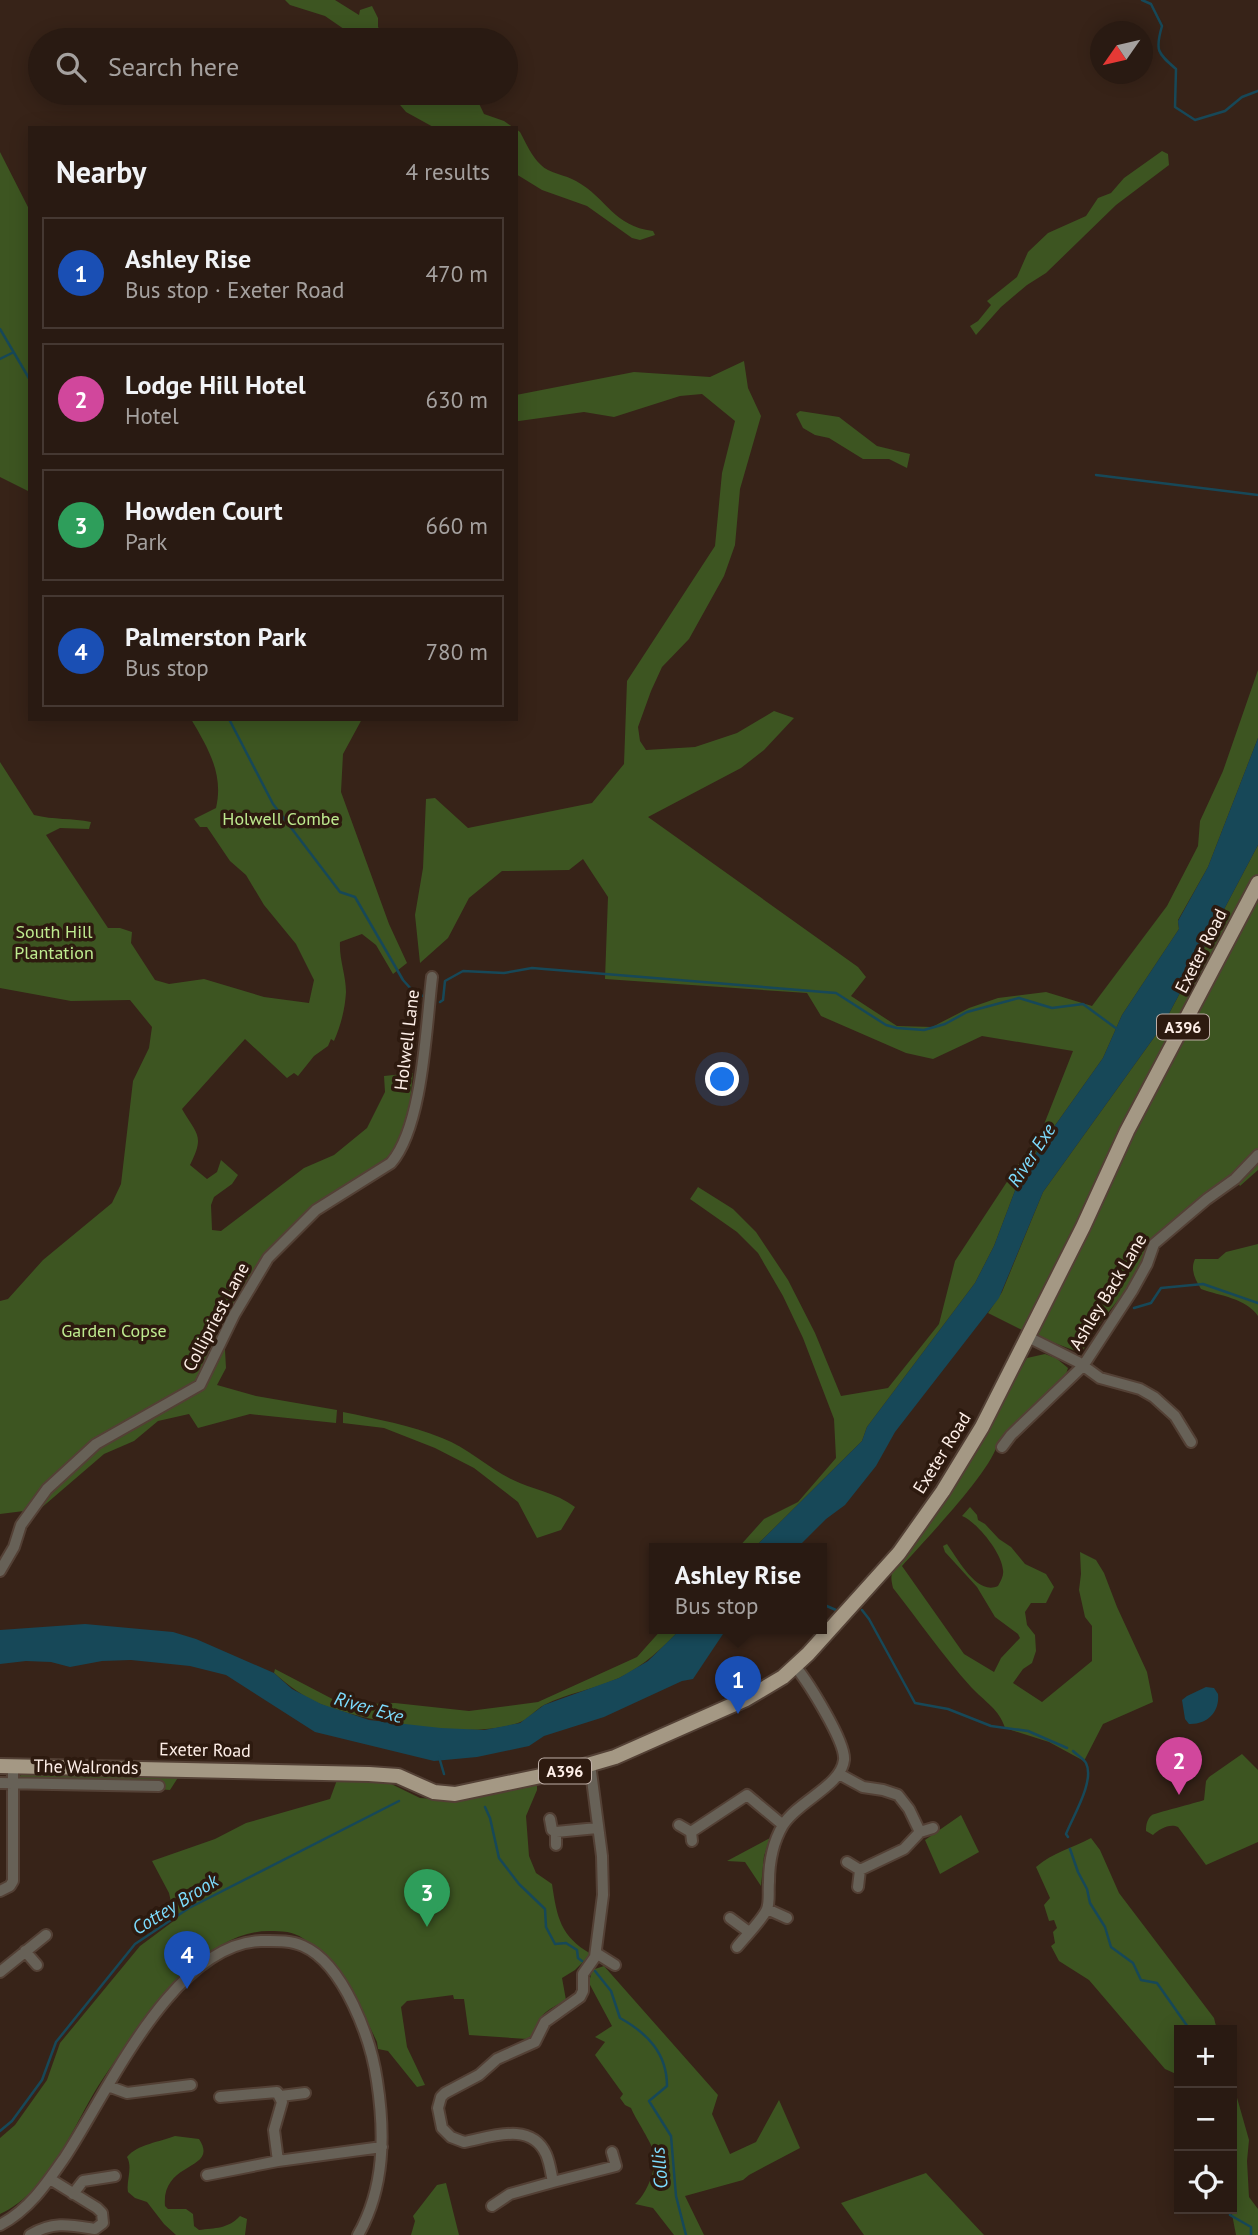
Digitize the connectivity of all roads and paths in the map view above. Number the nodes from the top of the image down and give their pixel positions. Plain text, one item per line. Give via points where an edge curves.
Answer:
1 (1258, 883) edge
2 (432, 977) dead end
3 (415, 1107) joint
4 (1258, 1155) edge
5 (1028, 1336) junction
6 (1083, 1366) junction
7 (1191, 1442) dead end
8 (1002, 1447) dead end
9 (0, 1571) edge
10 (827, 1633) edge
11 (826, 1634) edge
12 (796, 1666) junction
13 (590, 1765) junction
14 (6, 1766) edge
15 (839, 1774) junction
16 (748, 1781) dead end
17 (0, 1783) edge
18 (13, 1783) junction
19 (159, 1786) dead end
20 (747, 1795) junction
21 (550, 1819) dead end
22 (679, 1825) dead end
23 (783, 1825) junction
24 (597, 1828) junction
25 (933, 1828) dead end
26 (556, 1832) junction
27 (920, 1832) junction
28 (556, 1845) dead end
29 (847, 1862) dead end
30 (860, 1870) junction
31 (858, 1887) dead end
32 (0, 1891) edge
33 (767, 1909) junction
34 (730, 1917) dead end
35 (788, 1918) dead end
36 (749, 1932) junction
37 (46, 1936) dead end
38 (737, 1947) dead end
39 (26, 1951) junction
40 (596, 1953) junction
41 (37, 1965) dead end
42 (615, 1965) dead end
43 (0, 1972) edge
44 (191, 2085) dead end
45 (108, 2086) junction
46 (306, 2093) dead end
47 (281, 2096) junction
48 (220, 2097) dead end
49 (382, 2147) junction
50 (612, 2152) dead end
51 (278, 2161) junction
52 (616, 2166) junction
53 (207, 2175) dead end
54 (115, 2176) dead end
55 (50, 2179) junction
56 (619, 2179) dead end
57 (553, 2182) junction
58 (73, 2194) junction
59 (492, 2206) dead end
60 (0, 2225) edge
61 (30, 2235) edge
62 (358, 2235) edge

1 - 5 main road, Exeter Road / A396 via 1127,1130
2 - 3 street, Holwell Lane
3 - 9 street, Collipriest Lane via 407,1138 391,1164 316,1210 268,1258 200,1385 96,1444 47,1489 22,1525
4 - 6 street, Ashley Back Lane via 1154,1244 1132,1291
5 - 6 street
5 - 10 main road, Exeter Road / A396 via 982,1427 916,1529
6 - 7 street via 1100,1378 1154,1397 1175,1416
6 - 8 street
11 - 12 main road, Exeter Road / A396
12 - 13 main road, Exeter Road / A396 via 746,1699
12 - 15 street via 841,1743 844,1761
13 - 14 main road, Exeter Road / A396 via 455,1794 434,1792 398,1776 369,1774
13 - 24 street
14 - 18 street, The Walronds
15 - 23 street
15 - 27 street via 863,1787 898,1795
16 - 20 street
17 - 18 street, The Walronds
18 - 19 street, The Walronds
18 - 32 street, The Walronds via 13,1881
20 - 22 street via 691,1836
20 - 23 street
21 - 26 street
23 - 33 street via 770,1863
24 - 26 street
24 - 40 street via 603,1895
25 - 27 street
26 - 28 street
27 - 30 street via 904,1849
29 - 30 street
30 - 31 street
33 - 35 street
33 - 36 street
34 - 36 street
36 - 38 street
37 - 39 street
39 - 41 street
39 - 43 street
40 - 42 street
40 - 57 street via 583,1974 580,1997 545,2022 535,2042 497,2059 479,2076 445,2093 438,2108 442,2128 464,2142 513,2133 532,2138 545,2151
44 - 45 street via 164,2082 127,2093
45 - 49 street via 142,2033 202,1964 244,1944 297,1943 327,1963 364,2027 375,2064
45 - 55 street
46 - 47 street
47 - 48 street via 272,2091
47 - 51 street via 274,2130
49 - 51 street
49 - 62 street via 379,2176
50 - 52 street
51 - 53 street
52 - 56 street
52 - 57 street
54 - 58 street via 83,2180
55 - 58 street
55 - 60 street via 29,2204
57 - 59 street via 510,2194
58 - 61 street via 102,2213 100,2226 55,2224

